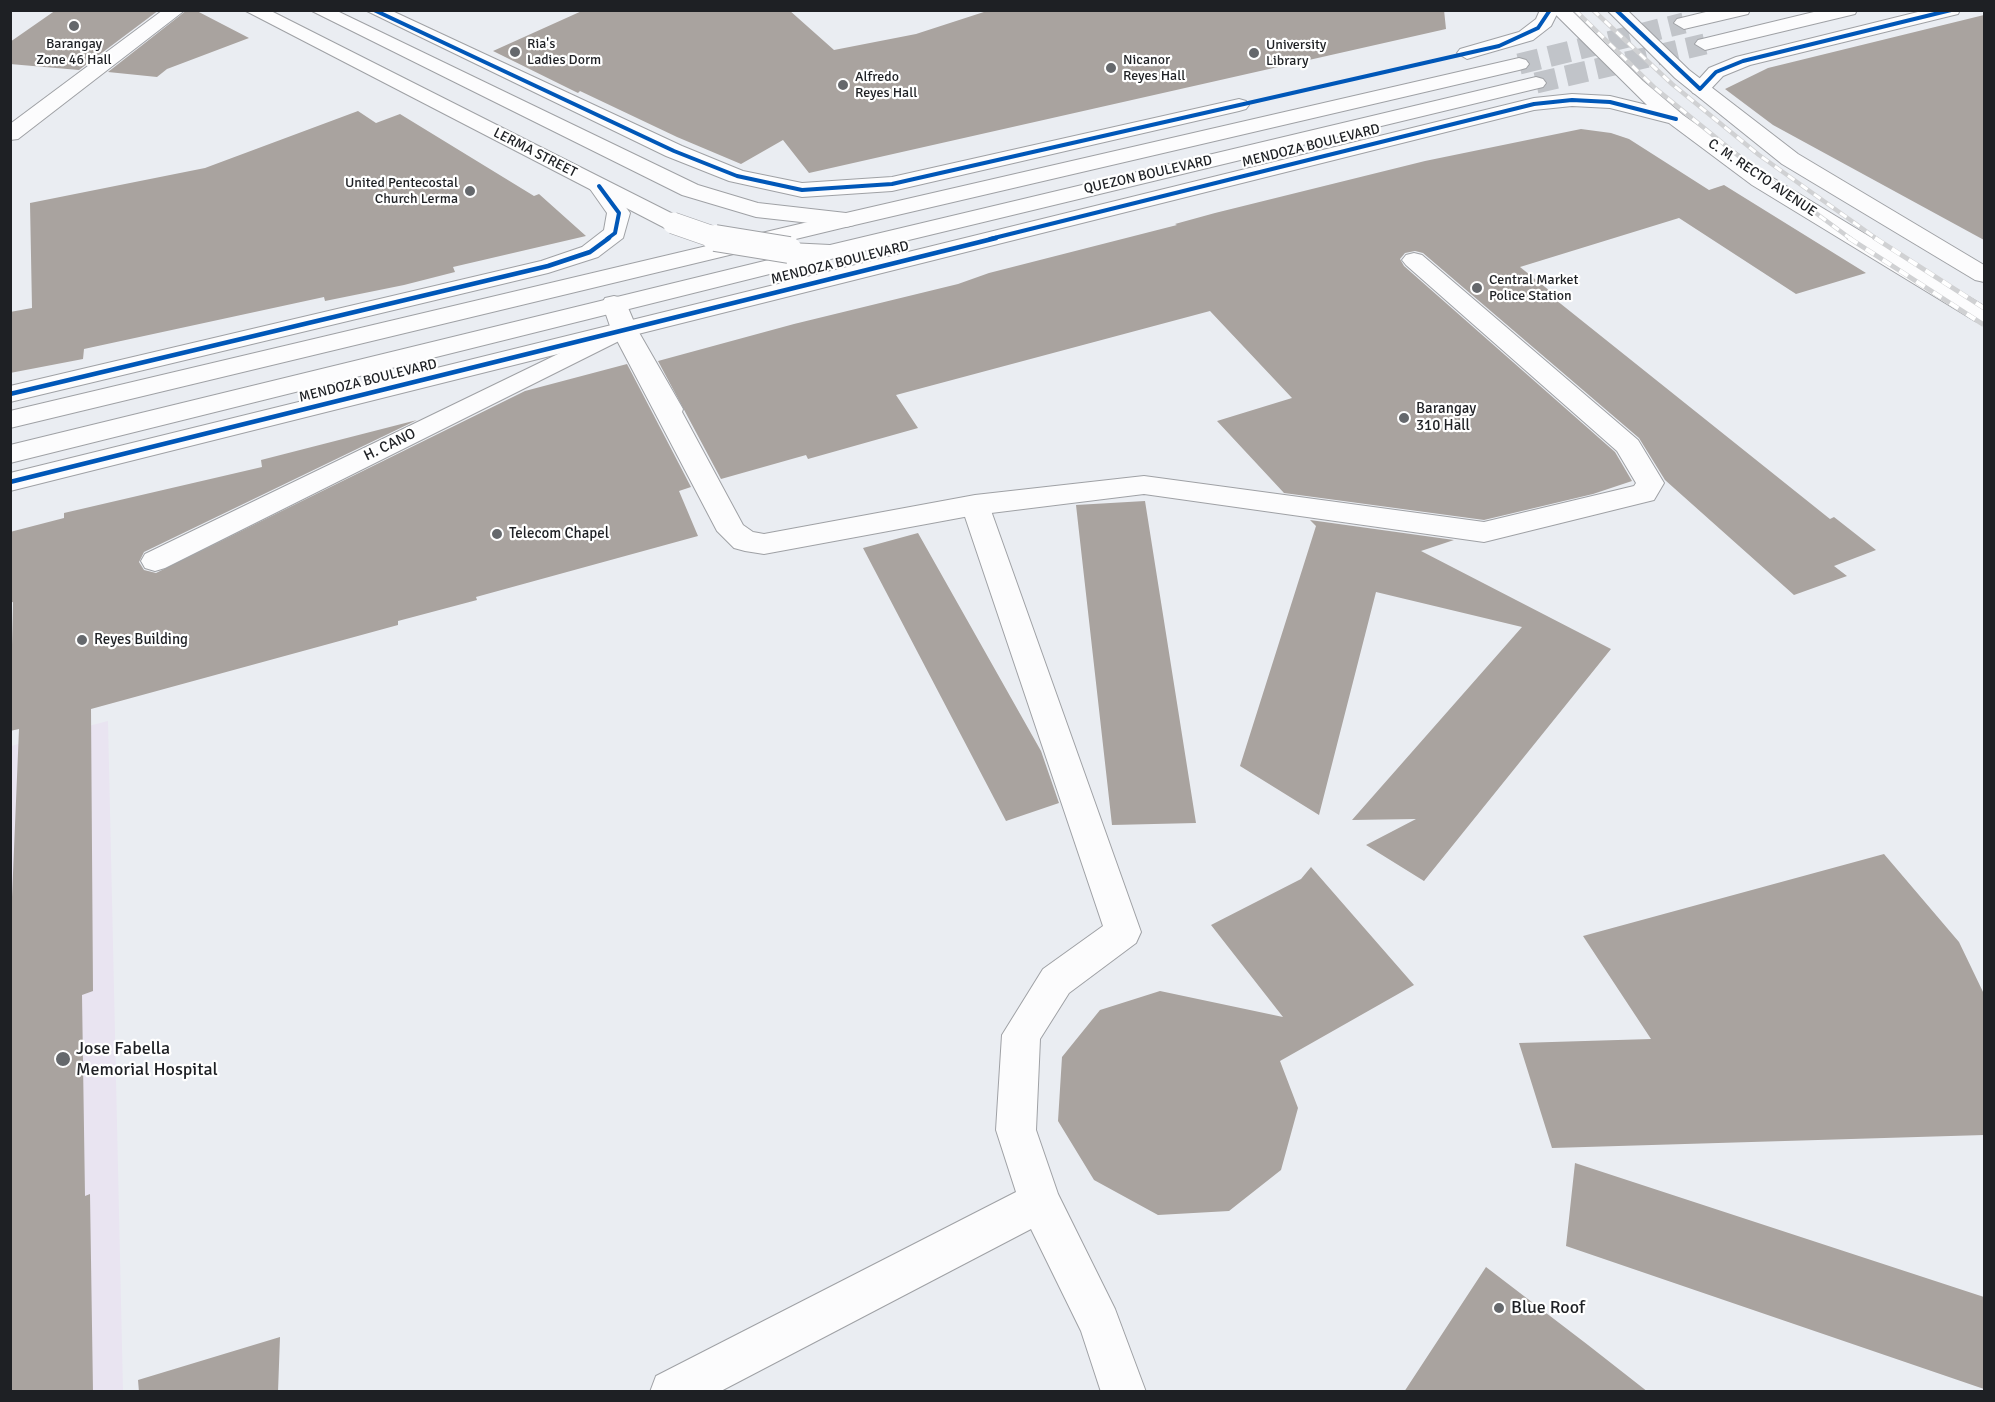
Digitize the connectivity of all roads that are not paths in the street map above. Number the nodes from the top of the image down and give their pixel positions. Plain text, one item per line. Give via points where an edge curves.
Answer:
1 (176, 10) edge
2 (253, 10) edge
3 (319, 10) edge
4 (374, 10) edge
5 (1550, 10) edge
6 (1560, 10) edge
7 (1616, 10) edge
8 (1741, 10) edge
9 (1848, 10) edge
10 (1951, 10) edge
11 (1684, 23) tunnel mouth
12 (1705, 44) tunnel mouth
13 (1519, 64) tunnel mouth
14 (1536, 83) tunnel mouth
15 (1700, 89) junction
16 (1676, 119) junction
17 (10, 134) edge
18 (599, 186) junction
19 (846, 220) junction
20 (830, 252) junction
21 (1414, 260) dead end
22 (1984, 275) edge
23 (614, 303) junction
24 (1984, 316) edge
25 (624, 329) junction
26 (10, 394) edge
27 (10, 420) edge
28 (10, 454) edge
29 (10, 482) edge
30 (975, 505) junction
31 (155, 561) dead end
32 (1040, 1202) junction
33 (672, 1392) edge
34 (1124, 1392) edge

1 - 17 main road
2 - 18 main road, LERMA STREET
3 - 19 main road via 690,190 756,210
4 - 5 main road via 674,151 736,176 802,190 892,184 1499,46 1538,28
6 - 16 main road, C. M. RECTO AVENUE
7 - 15 main road
8 - 11 main road
9 - 12 main road
10 - 15 main road via 1743,61 1716,72
13 - 19 main road, QUEZON BOULEVARD
14 - 20 main road, QUEZON BOULEVARD
15 - 22 main road via 1790,159
16 - 24 main road, C. M. RECTO AVENUE via 1760,180
16 - 25 main road, MENDOZA BOULEVARD via 1596,101 1534,104
18 - 20 main road, LERMA STREET, bridge via 673,223 725,242
18 - 26 main road via 619,213 615,233 590,252 548,266
19 - 27 main road
20 - 23 main road, MENDOZA BOULEVARD
21 - 30 main road via 1628,446 1650,483 1644,493 1484,532 1144,485
23 - 25 main road
23 - 28 main road, MENDOZA BOULEVARD
25 - 29 main road, MENDOZA BOULEVARD
25 - 30 main road via 732,531 745,541 764,544
25 - 31 lane, H. CANO
30 - 32 lane via 1123,932 1056,981 1022,1035 1016,1130
32 - 33 lane
32 - 34 lane via 1100,1324

